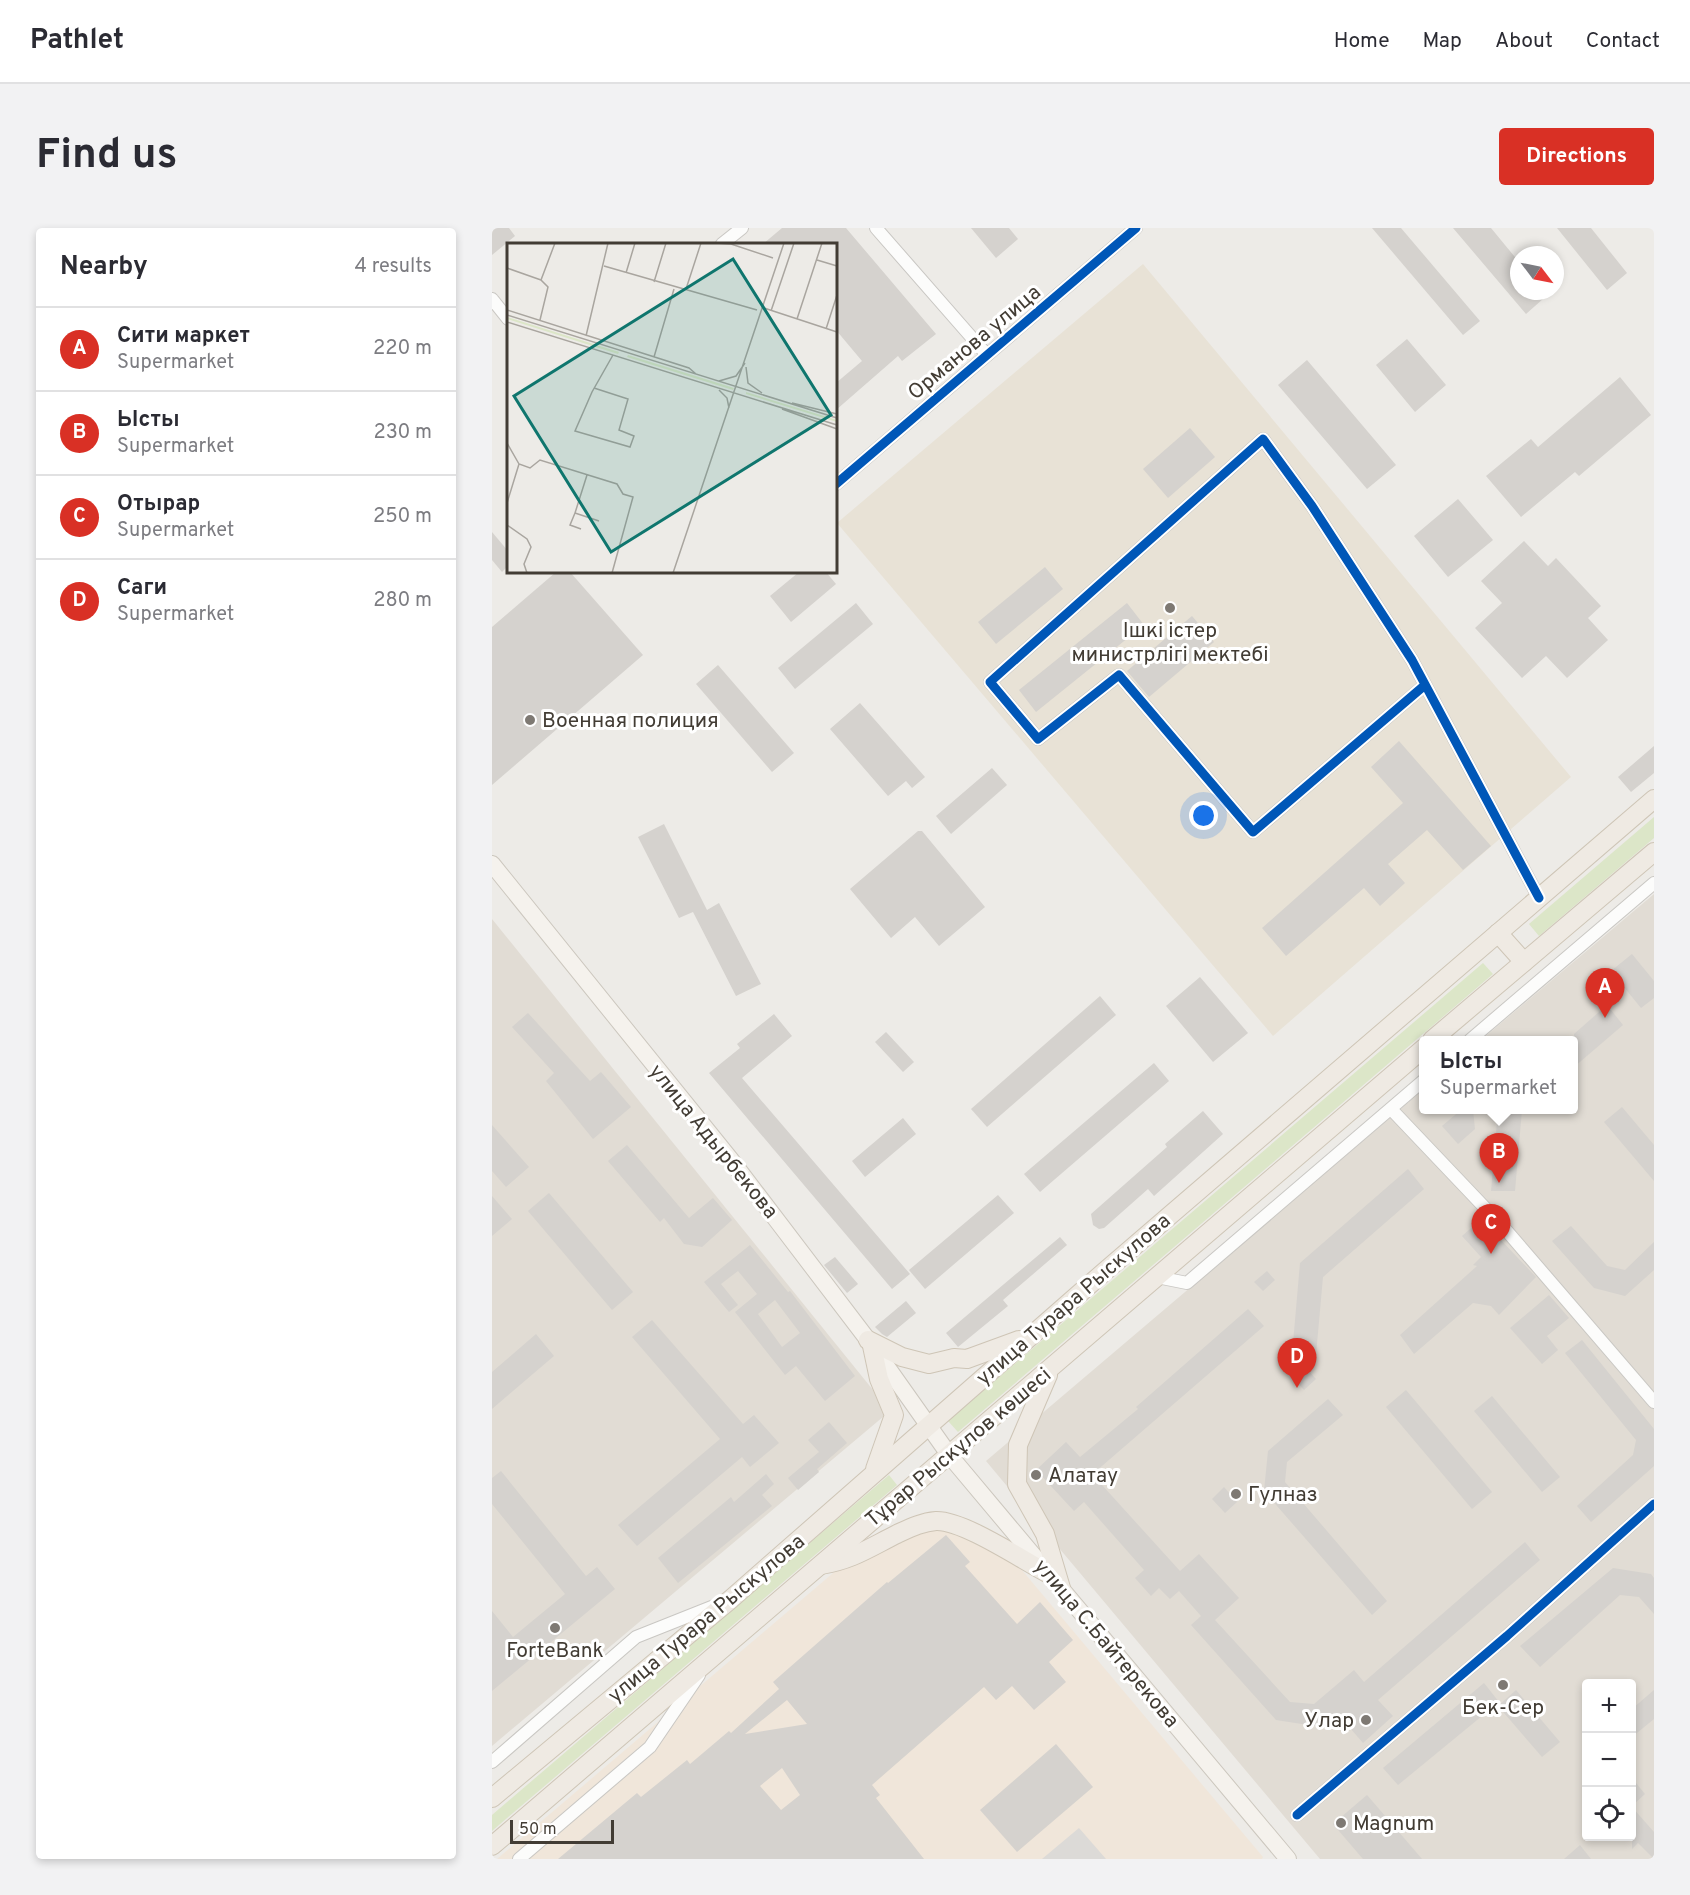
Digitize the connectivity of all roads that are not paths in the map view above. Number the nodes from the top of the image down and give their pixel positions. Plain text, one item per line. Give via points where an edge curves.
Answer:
1 (742, 228) edge
2 (876, 228) edge
3 (1136, 228) edge
4 (723, 243) edge
5 (492, 299) edge
6 (507, 318) edge
7 (987, 355) junction
8 (837, 483) edge
9 (1425, 685) junction
10 (1654, 799) edge
11 (1654, 852) edge
12 (492, 864) edge
13 (1654, 883) edge
14 (1539, 898) junction
15 (1498, 933) junction
16 (1524, 962) junction
17 (1438, 1036) edge
18 (1476, 1036) edge
19 (1419, 1052) edge
20 (1419, 1084) edge
21 (1391, 1108) junction
22 (1157, 1277) junction
23 (1032, 1335) junction
24 (870, 1343) junction
25 (1049, 1370) junction
26 (1654, 1402) edge
27 (927, 1426) junction
28 (950, 1456) junction
29 (873, 1474) junction
30 (1654, 1506) edge
31 (821, 1565) junction
32 (1048, 1574) junction
33 (1061, 1588) junction
34 (731, 1599) junction
35 (713, 1655) junction
36 (492, 1762) edge
37 (492, 1798) edge
38 (1297, 1815) dead end
39 (492, 1846) edge
40 (1286, 1858) edge
41 (519, 1859) edge

1 - 4 street
2 - 7 street
3 - 7 street, Орманова улица
5 - 6 street
7 - 8 street, Орманова улица
9 - 9 street via 1312,506 1263,438 990,682 1038,739 1119,675 1253,832
9 - 14 street
10 - 14 main road, улица Турара Рыскулова
11 - 16 main road
12 - 24 main road, улица Адырбекова via 730,1160
13 - 18 street
14 - 15 main road, улица Турара Рыскулова
15 - 16 main road
15 - 23 main road, улица Турара Рыскулова
16 - 17 main road
19 - 22 main road, Тұрар Рыскұлов көшесі
20 - 21 street
21 - 22 street via 1187,1283
21 - 26 street via 1506,1230
22 - 25 main road, Тұрар Рыскұлов көшесі
23 - 24 main road via 968,1359 929,1364
23 - 27 main road, улица Турара Рыскулова
24 - 27 main road, улица Адырбекова
24 - 29 main road via 894,1415
25 - 28 main road, Тұрар Рыскұлов көшесі
25 - 33 main road via 1018,1445 1017,1484 1045,1533
27 - 28 main road, улица С.Байтерекова
27 - 29 main road, улица Турара Рыскулова
28 - 31 main road, Тұрар Рыскұлов көшесі
28 - 32 main road, улица С.Байтерекова
29 - 34 main road, улица Турара Рыскулова
30 - 38 street
31 - 32 main road via 847,1561 914,1526 938,1521 967,1530
31 - 35 main road, Тұрар Рыскұлов көшесі
32 - 33 main road, улица С.Байтерекова
33 - 40 main road, улица С.Байтерекова
34 - 36 street via 636,1637
34 - 37 main road, улица Турара Рыскулова
35 - 39 main road, Тұрар Рыскұлов көшесі
35 - 41 street via 650,1747

